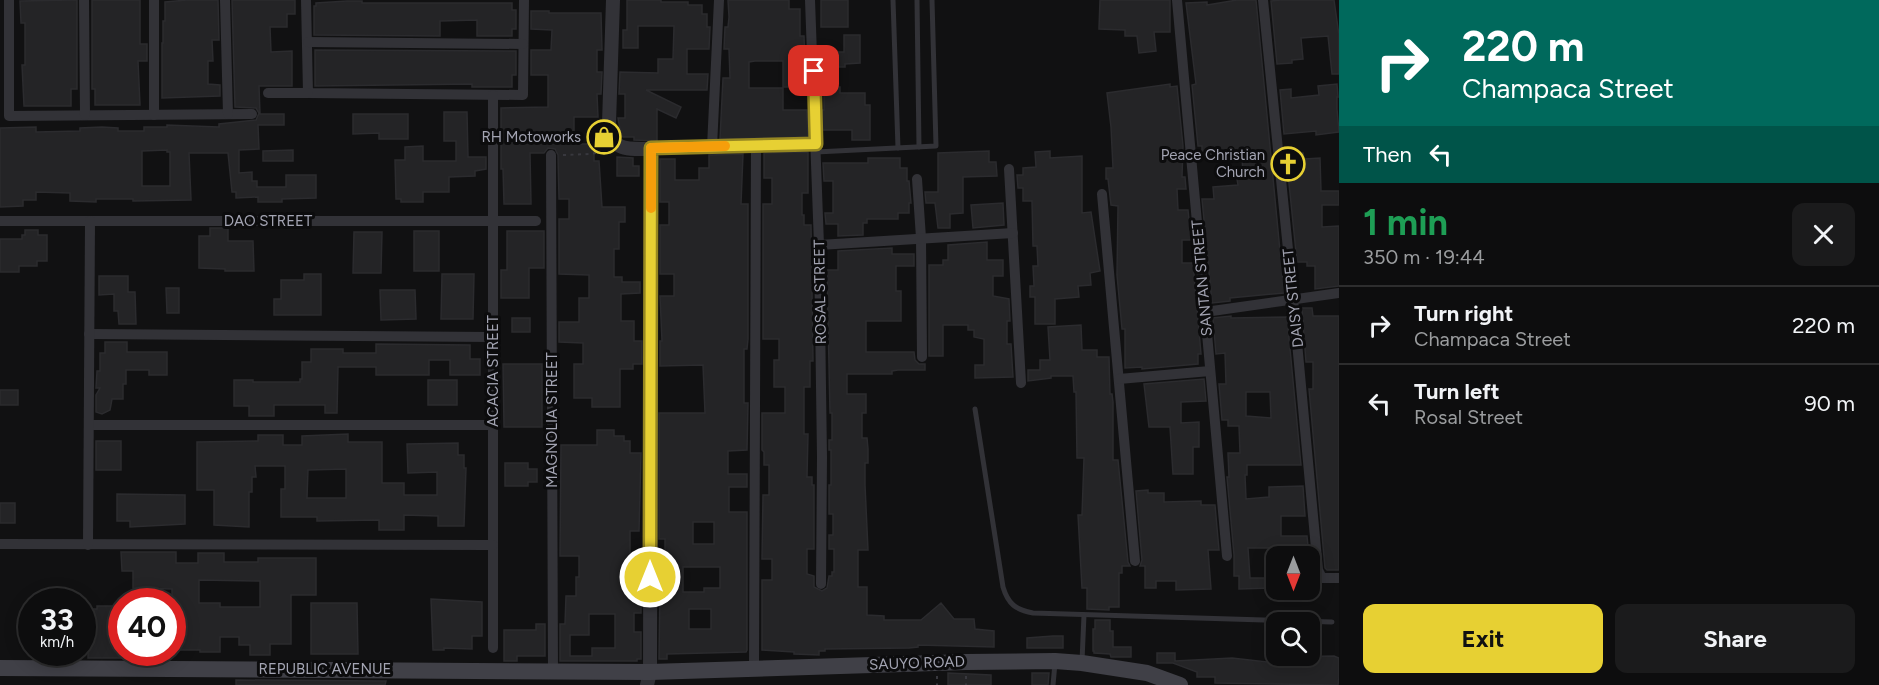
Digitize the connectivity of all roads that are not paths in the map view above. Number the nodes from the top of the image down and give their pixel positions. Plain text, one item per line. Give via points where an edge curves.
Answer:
1 (9, 0) edge
2 (84, 0) edge
3 (154, 0) edge
4 (225, 0) edge
5 (306, 0) edge
6 (524, 0) edge
7 (613, 0) edge
8 (719, 0) edge
9 (810, 0) edge
10 (893, 0) edge
11 (917, 0) edge
12 (932, 0) edge
13 (1177, 0) edge
14 (1263, 0) edge
15 (308, 42) junction
16 (523, 44) junction
17 (268, 93) dead end
18 (308, 93) junction
19 (4, 95) edge
20 (493, 95) junction
21 (228, 114) junction
22 (252, 114) dead end
23 (85, 115) junction
24 (154, 115) junction
25 (756, 146) junction
26 (712, 147) junction
27 (920, 147) junction
28 (651, 148) junction
29 (816, 148) junction
30 (898, 148) junction
31 (551, 155) road end
32 (1009, 169) dead end
33 (917, 179) dead end
34 (1102, 194) dead end
35 (0, 220) edge
36 (90, 221) junction
37 (493, 221) junction
38 (536, 221) dead end
39 (1013, 233) junction
40 (921, 238) junction
41 (819, 245) junction
42 (1339, 292) edge
43 (1293, 299) junction
44 (1205, 312) junction
45 (89, 334) junction
46 (492, 338) junction
47 (922, 357) dead end
48 (1210, 371) junction
49 (1119, 379) junction
50 (1022, 383) dead end
51 (975, 409) dead end
52 (88, 425) junction
53 (493, 425) junction
54 (0, 544) edge
55 (88, 545) junction
56 (493, 545) junction
57 (1227, 556) dead end
58 (1135, 561) dead end
59 (1339, 578) edge
60 (821, 584) dead end
61 (1084, 615) junction
62 (1332, 622) dead end
63 (493, 648) dead end
64 (1055, 661) junction
65 (1082, 663) junction
66 (0, 668) edge
67 (754, 668) junction
68 (553, 674) junction
69 (648, 678) edge
70 (1053, 685) edge
71 (1180, 685) edge

1 - 19 street
2 - 23 street
3 - 24 street
4 - 21 street
5 - 15 street
6 - 16 street
7 - 28 street via 610,134 614,143 628,148
8 - 26 street
9 - 29 street, ROSAL STREET
10 - 30 lane
11 - 27 lane
12 - 27 lane via 936,146
13 - 44 street, SANTAN STREET
14 - 43 street, DAISY STREET
15 - 16 street
15 - 18 street
16 - 20 street via 523,95
17 - 18 street
18 - 20 street
19 - 23 street via 9,116
20 - 37 street, ACACIA STREET
21 - 22 street
21 - 24 street
23 - 24 street
25 - 26 street
25 - 29 street
25 - 67 street
26 - 28 street
27 - 30 lane
28 - 69 street
29 - 30 lane
29 - 41 street, ROSAL STREET
31 - 68 street, MAGNOLIA STREET
32 - 39 street
33 - 40 street
34 - 49 street
35 - 36 street, DAO STREET
36 - 37 street, DAO STREET
36 - 45 street
37 - 38 street, DAO STREET
37 - 46 street, ACACIA STREET
39 - 40 street
39 - 50 street
40 - 41 street
40 - 47 street
41 - 60 street, ROSAL STREET
42 - 43 street
43 - 44 street
43 - 59 street, DAISY STREET via 1318,570 1322,578
44 - 48 street, SANTAN STREET
45 - 46 street
45 - 52 street
46 - 53 street, ACACIA STREET
48 - 49 street
48 - 57 street, SANTAN STREET
49 - 58 street
51 - 61 lane via 1007,598 1023,611
52 - 53 street
52 - 55 street
53 - 56 street, ACACIA STREET
54 - 55 street
55 - 56 street
56 - 63 street, ACACIA STREET
61 - 62 lane
61 - 65 lane
64 - 65 main road, SAUYO ROAD
64 - 67 main road, SAUYO ROAD
64 - 70 lane
65 - 71 main road, SAUYO ROAD via 1147,674
66 - 68 main road, REPUBLIC AVENUE
67 - 69 main road, SAUYO ROAD
68 - 69 main road, REPUBLIC AVENUE

